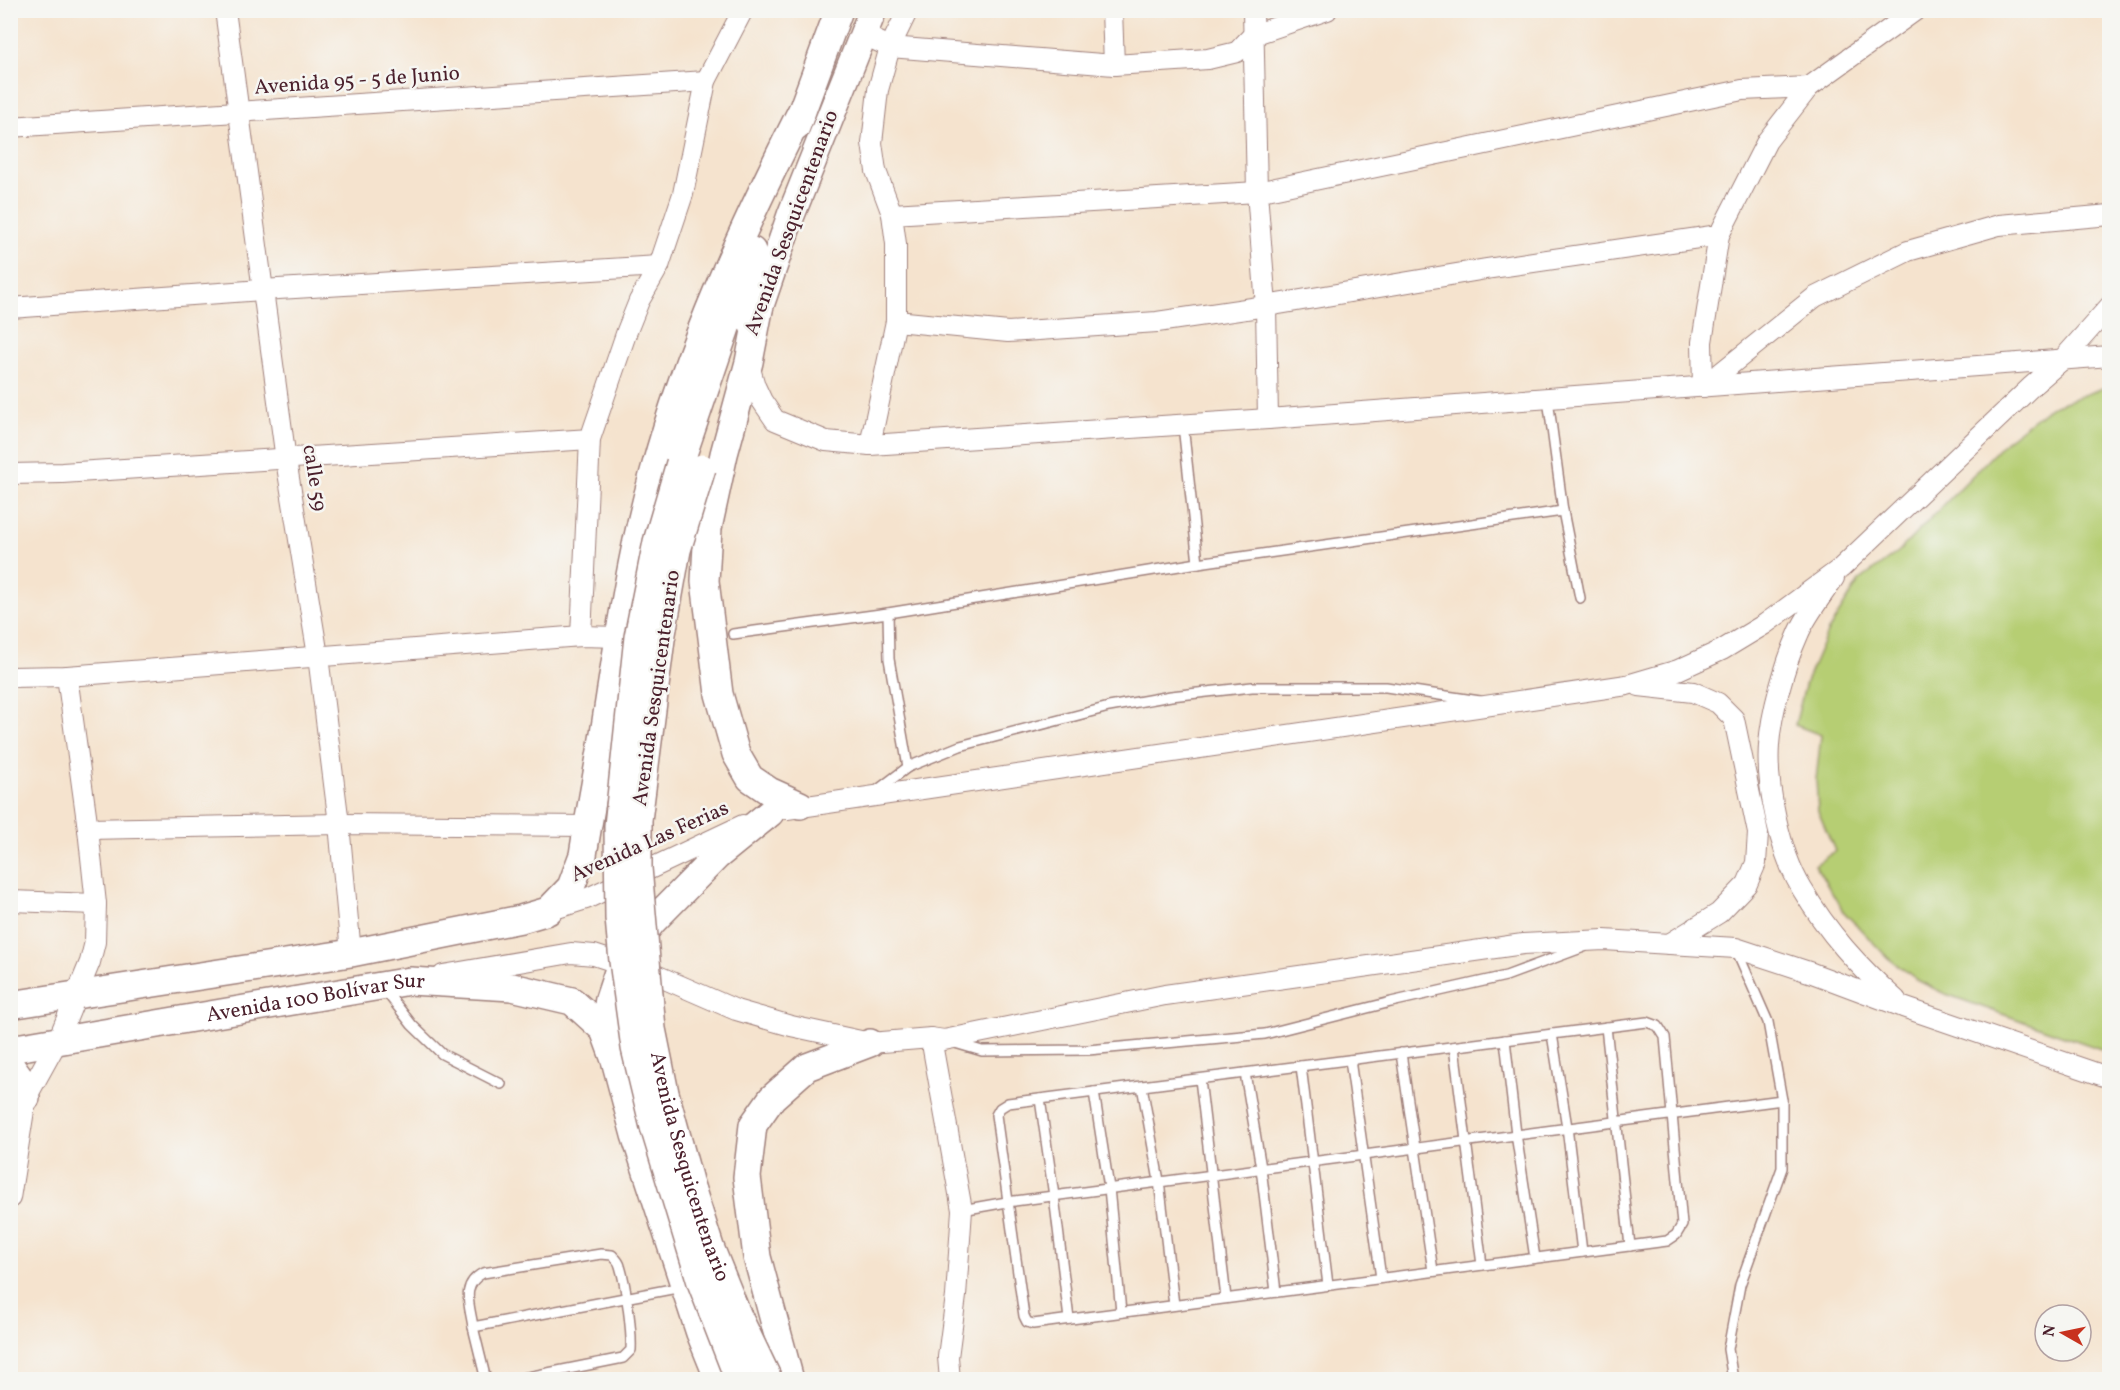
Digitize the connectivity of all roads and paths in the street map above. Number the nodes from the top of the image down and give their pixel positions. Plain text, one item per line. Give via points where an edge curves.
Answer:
1 (225, 10) edge
2 (743, 10) edge
3 (839, 10) edge
4 (909, 10) edge
5 (1112, 10) edge
6 (1253, 10) edge
7 (1328, 10) edge
8 (1916, 10) edge
9 (868, 23) edge
10 (1253, 35) junction
11 (890, 47) junction
12 (1114, 65) junction
13 (706, 81) junction
14 (1809, 87) junction
15 (801, 111) junction
16 (238, 114) junction
17 (10, 128) edge
18 (1257, 192) junction
19 (892, 214) junction
20 (2109, 215) edge
21 (1719, 236) junction
22 (658, 267) junction
23 (262, 290) junction
24 (1266, 306) junction
25 (2109, 306) edge
26 (10, 308) edge
27 (759, 310) junction
28 (896, 321) junction
29 (2109, 356) edge
30 (2062, 360) junction
31 (749, 362) junction
32 (1703, 387) junction
33 (1548, 399) junction
34 (1268, 419) junction
35 (1183, 425) junction
36 (590, 439) junction
37 (870, 445) junction
38 (286, 460) junction
39 (691, 465) junction
40 (10, 474) edge
41 (1563, 510) junction
42 (1198, 563) junction
43 (1841, 568) junction
44 (1580, 598) dead end
45 (888, 613) junction
46 (734, 634) dead end
47 (581, 636) junction
48 (619, 637) junction
49 (318, 656) junction
50 (67, 676) junction
51 (10, 678) edge
52 (1627, 685) junction
53 (1500, 705) junction
54 (908, 767) junction
55 (869, 796) junction
56 (800, 805) junction
57 (770, 813) junction
58 (339, 824) junction
59 (587, 826) junction
60 (88, 829) junction
61 (10, 901) edge
62 (96, 904) junction
63 (548, 910) junction
64 (1604, 940) junction
65 (1669, 944) junction
66 (1736, 948) junction
67 (351, 953) junction
68 (621, 963) junction
69 (410, 981) junction
70 (381, 986) junction
71 (75, 996) junction
72 (10, 1005) edge
73 (1904, 1007) junction
74 (1606, 1027) junction
75 (604, 1030) junction
76 (1552, 1034) junction
77 (937, 1039) junction
78 (58, 1040) junction
79 (1505, 1040) junction
80 (870, 1042) junction
81 (1454, 1047) junction
82 (10, 1049) edge
83 (1401, 1053) junction
84 (1350, 1060) junction
85 (10, 1065) edge
86 (1301, 1066) junction
87 (1245, 1073) junction
88 (2109, 1078) edge
89 (1200, 1079) junction
90 (501, 1084) dead end
91 (1142, 1086) junction
92 (1094, 1092) junction
93 (26, 1098) junction
94 (1040, 1099) junction
95 (1782, 1100) junction
96 (1672, 1113) junction
97 (1616, 1120) junction
98 (1567, 1127) junction
99 (1516, 1134) junction
100 (1466, 1140) junction
101 (1416, 1147) junction
102 (1364, 1154) junction
103 (1314, 1161) junction
104 (1261, 1168) junction
105 (1211, 1175) junction
106 (1159, 1182) junction
107 (1110, 1188) junction
108 (1054, 1196) junction
109 (10, 1198) edge
110 (1007, 1202) junction
111 (962, 1210) junction
112 (1630, 1246) junction
113 (1582, 1252) junction
114 (1535, 1258) junction
115 (1482, 1264) junction
116 (1433, 1271) junction
117 (1381, 1278) junction
118 (1328, 1285) junction
119 (685, 1287) junction
120 (1276, 1292) junction
121 (626, 1298) junction
122 (1226, 1298) junction
123 (1174, 1305) junction
124 (1121, 1312) junction
125 (1069, 1319) junction
126 (473, 1327) junction
127 (768, 1379) edge
128 (486, 1380) edge
129 (513, 1380) edge
130 (719, 1380) edge
131 (739, 1380) edge
132 (790, 1380) edge
133 (950, 1380) edge
134 (1733, 1380) edge

1 - 16 street, calle 59
2 - 13 street
3 - 15 main road, Avenida Sesquicentenario
4 - 11 street
5 - 12 street
6 - 10 street
7 - 10 street
8 - 14 street
9 - 11 street
9 - 27 main road, Avenida Sesquicentenario via 791,215
10 - 12 street via 1238,52
10 - 18 street
11 - 12 street
11 - 19 street via 872,143 876,171
13 - 16 street, Avenida 95 - 5 de Junio
13 - 22 street via 683,194
14 - 18 street via 1742,90
14 - 21 street via 1767,141
15 - 39 main road, Avenida Sesquicentenario
15 - 48 main road via 750,214 671,411 645,508
16 - 17 street, Avenida 95 - 5 de Junio
16 - 23 street, calle 59
18 - 19 street
18 - 24 street
19 - 28 street
20 - 32 street via 1999,225 1908,251 1815,297
21 - 24 street
21 - 32 street via 1702,342
22 - 23 street
22 - 36 street via 639,301
23 - 26 street
23 - 38 street, calle 59
24 - 28 street via 1156,322 1008,332
24 - 34 street
25 - 30 street
27 - 31 main road
27 - 39 main road, Avenida Sesquicentenario
28 - 37 street
29 - 30 street
30 - 32 street
30 - 43 street
31 - 37 street via 755,386 775,420 826,441
31 - 56 main road via 708,528 705,581 719,694 736,754 750,778
32 - 33 street
33 - 34 street
33 - 41 lane
34 - 35 street
35 - 37 street
35 - 42 lane
36 - 38 street
36 - 47 street
38 - 40 street
38 - 49 street, calle 59
39 - 127 main road, Avenida Sesquicentenario, bridge via 661,639 638,820 638,868 652,1029 665,1093 710,1246
39 - 131 main road, Avenida Sesquicentenario, bridge via 657,542 638,637 618,826 620,918 635,1048 654,1128 700,1282
41 - 42 lane
41 - 44 lane
42 - 45 lane
43 - 52 street via 1722,650 1678,670
43 - 73 street via 1798,633 1780,685 1769,745 1772,790 1779,834 1801,887 1853,959
45 - 46 lane
45 - 54 lane via 890,658
47 - 48 street
47 - 49 street
48 - 59 main road
49 - 50 street
49 - 58 street, calle 59
50 - 51 street
50 - 60 street
52 - 53 street, Avenida Las Ferias
52 - 65 street via 1693,692 1718,703 1734,719 1758,832 1756,863 1747,884 1719,913
53 - 54 lane via 1386,687 1252,687 1109,707 960,746
53 - 55 street, Avenida Las Ferias
54 - 55 lane
55 - 56 street, Avenida Las Ferias
56 - 57 street, Avenida Las Ferias
57 - 63 street, Avenida Las Ferias via 586,899
57 - 68 main road via 717,856 652,922
58 - 59 street
58 - 60 street
58 - 67 street, calle 59
59 - 63 main road via 583,855 571,887
60 - 62 street
61 - 62 street
62 - 71 street via 96,942
63 - 67 main road, Avenida 100 Bolívar Sur via 521,919
64 - 65 street
64 - 77 street via 1523,944 1165,995
64 - 77 lane via 1506,976 1265,1034 1088,1050 982,1051
65 - 66 street
66 - 73 street
66 - 95 lane via 1768,1022
67 - 71 main road, Avenida 100 Bolívar Sur
68 - 69 street, Avenida 100 Bolívar Sur via 571,953
68 - 75 main road
68 - 80 street via 736,1010
69 - 70 main road, Avenida 100 Bolívar Sur
69 - 75 main road via 512,987 572,1001
70 - 78 main road, Avenida 100 Bolívar Sur
70 - 90 lane via 442,1054
71 - 72 main road, Avenida 100 Bolívar Sur
71 - 78 street
73 - 88 street
74 - 76 lane
74 - 96 lane via 1647,1023 1658,1026 1665,1037
74 - 97 lane
75 - 119 main road
76 - 79 lane
76 - 98 lane
77 - 80 street
77 - 111 street
78 - 82 main road, Avenida 100 Bolívar Sur
78 - 93 street
79 - 81 lane
79 - 99 lane
80 - 132 main road via 807,1067 772,1098 753,1125 747,1178 757,1257
81 - 83 lane
81 - 100 lane
83 - 84 lane
83 - 101 lane
84 - 86 lane
84 - 102 lane
85 - 93 main road via 23,1083
86 - 87 lane
86 - 103 lane
87 - 89 lane
87 - 104 lane
89 - 91 lane
89 - 105 lane
91 - 92 lane
91 - 106 lane
92 - 94 lane
92 - 107 lane
93 - 109 street
94 - 108 lane
94 - 110 lane via 1008,1103 996,1115
95 - 96 lane
95 - 134 lane via 1782,1168 1740,1285 1728,1349
96 - 97 lane
96 - 112 lane via 1682,1225 1667,1241
97 - 98 lane
97 - 112 lane
98 - 99 lane
98 - 113 lane
99 - 100 lane
99 - 114 lane
100 - 101 lane
100 - 115 lane
101 - 102 lane
101 - 116 lane
102 - 103 lane
102 - 117 lane
103 - 104 lane
103 - 118 lane
104 - 105 lane
104 - 120 lane
105 - 106 lane
105 - 122 lane
106 - 107 lane
106 - 123 lane
107 - 108 lane
107 - 124 lane
108 - 110 lane
108 - 125 lane
110 - 111 lane
110 - 125 lane via 1027,1322
111 - 133 street via 957,1296 948,1357
112 - 113 lane
113 - 114 lane
114 - 115 lane
115 - 116 lane
116 - 117 lane
117 - 118 lane
118 - 120 lane
119 - 121 lane
119 - 130 main road
120 - 122 lane
121 - 126 lane
121 - 126 lane via 620,1263 612,1255 483,1273 472,1279 468,1288
121 - 129 lane via 632,1338 631,1350 622,1358
122 - 123 lane
123 - 124 lane
124 - 125 lane
126 - 128 lane

